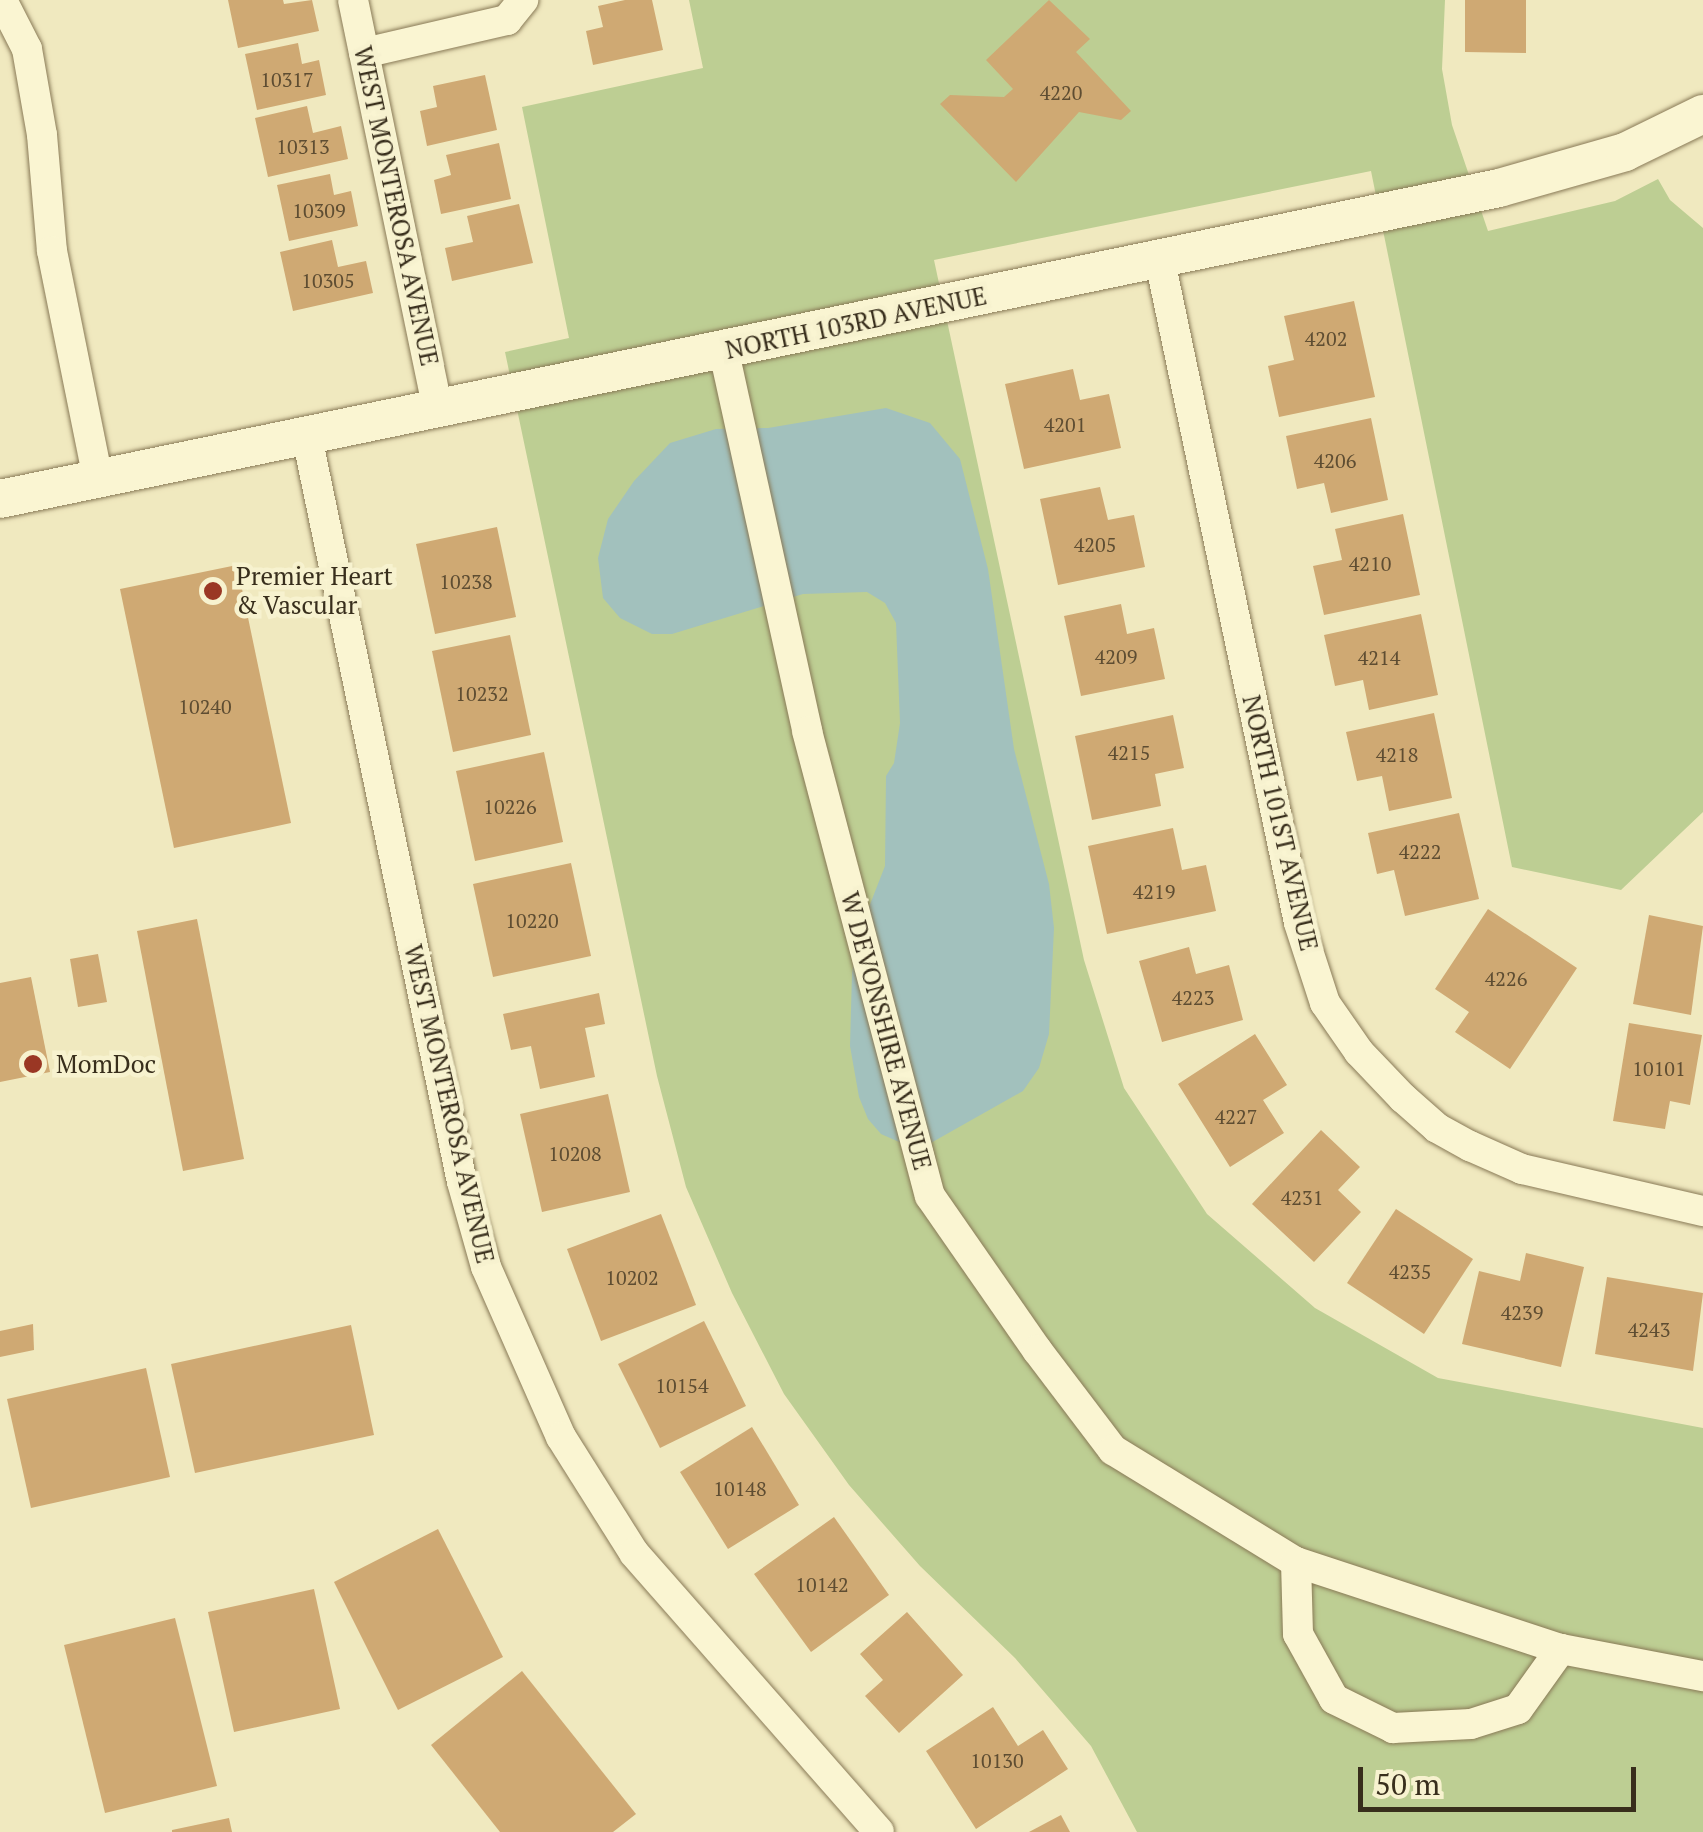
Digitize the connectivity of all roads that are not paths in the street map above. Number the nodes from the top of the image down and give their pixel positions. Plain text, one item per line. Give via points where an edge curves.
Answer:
1 (2, 0) edge
2 (353, 0) edge
3 (523, 0) edge
4 (364, 53) junction
5 (1703, 114) edge
6 (1160, 262) junction
7 (724, 352) junction
8 (438, 411) junction
9 (307, 438) junction
10 (98, 479) junction
11 (0, 499) edge
12 (1703, 1212) edge
13 (1296, 1562) junction
14 (1561, 1649) junction
15 (1703, 1676) edge
16 (879, 1832) edge

1 - 10 street via 26,48 52,251
2 - 4 street, WEST MONTEROSA AVENUE
3 - 4 street via 507,20
4 - 8 street, WEST MONTEROSA AVENUE
5 - 6 street, NORTH 103RD AVENUE via 1625,152 1530,180
6 - 7 street, NORTH 103RD AVENUE
6 - 12 street, NORTH 101ST AVENUE via 1298,923 1325,1003 1359,1052 1437,1128 1522,1169
7 - 8 street, NORTH 103RD AVENUE
7 - 13 street, W DEVONSHIRE AVENUE via 808,731 930,1196 1113,1450
8 - 9 street, NORTH 103RD AVENUE
9 - 10 street, NORTH 103RD AVENUE
9 - 16 street, WEST MONTEROSA AVENUE via 462,1182 486,1267 562,1437 634,1553
10 - 11 street, NORTH 103RD AVENUE
13 - 14 street, W DEVONSHIRE AVENUE
13 - 14 street via 1298,1634 1334,1699 1393,1728 1470,1724 1518,1709
14 - 15 street, W DEVONSHIRE AVENUE

